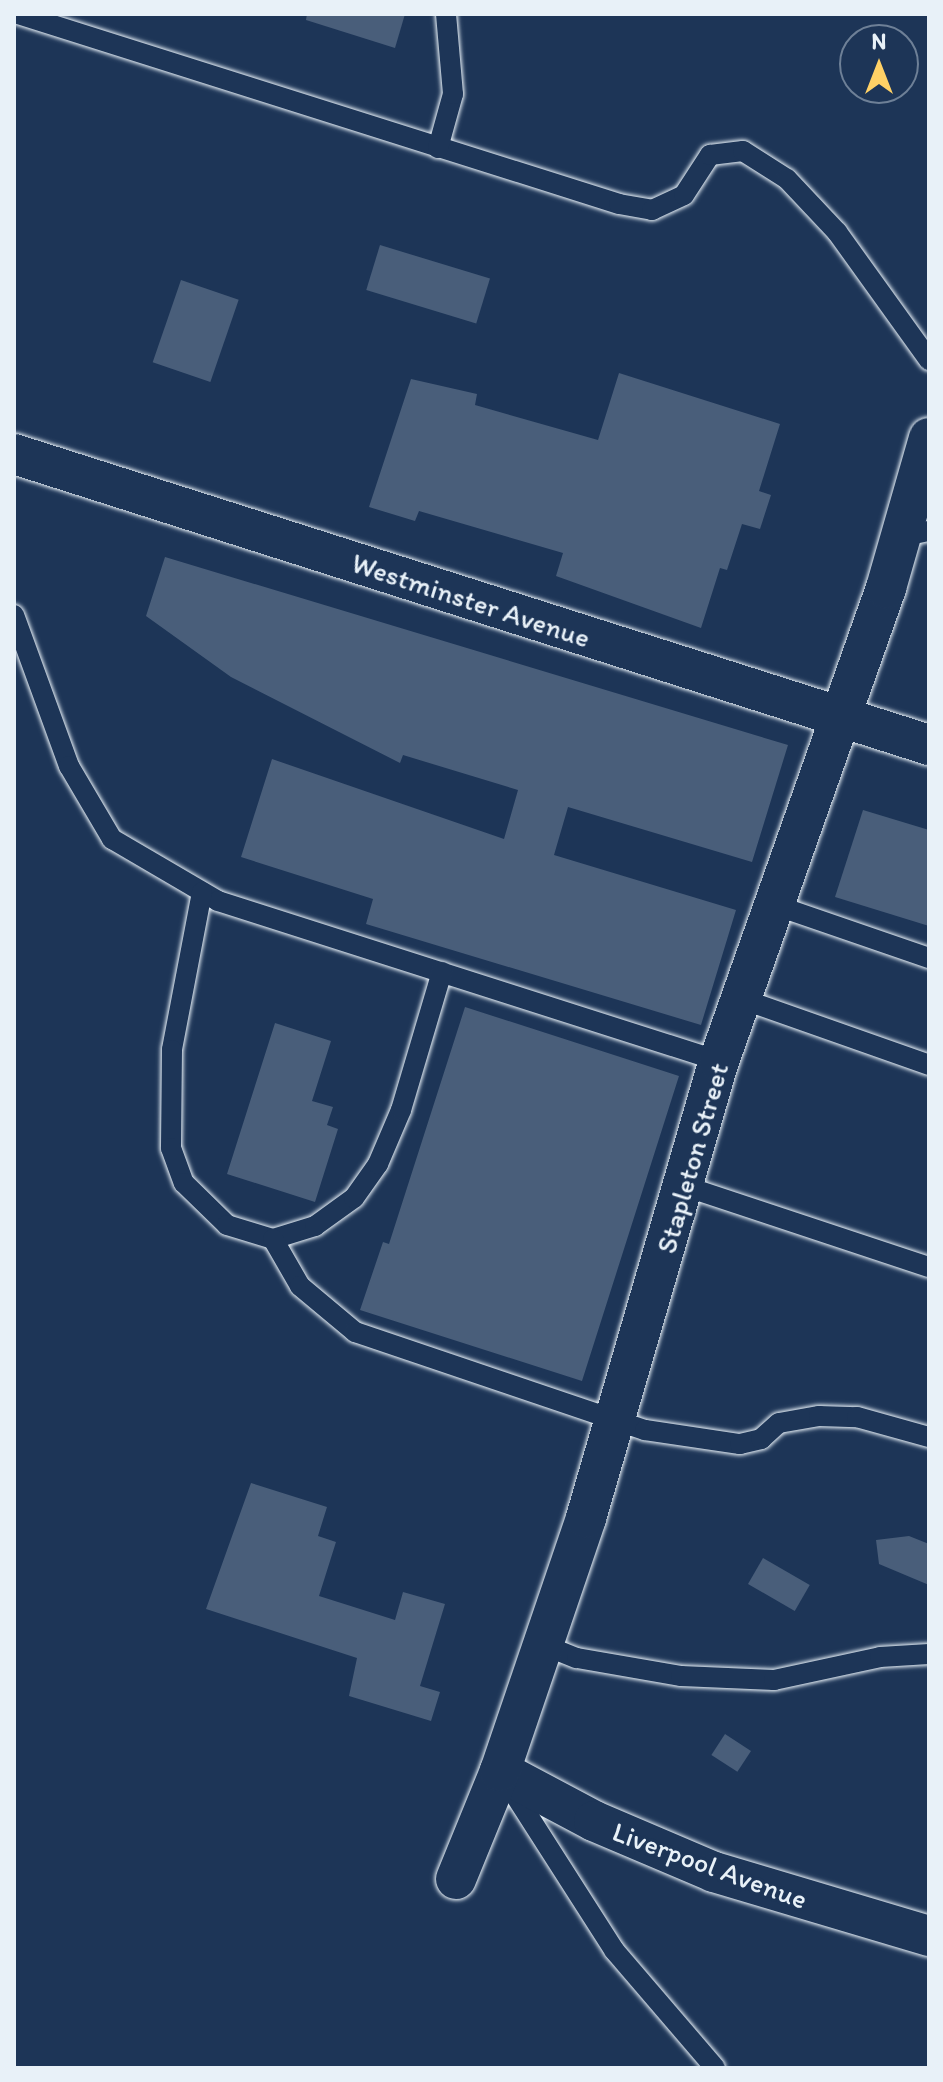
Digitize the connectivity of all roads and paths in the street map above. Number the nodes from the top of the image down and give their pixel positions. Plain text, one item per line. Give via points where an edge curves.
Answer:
1 (18, 14) edge
2 (446, 14) edge
3 (438, 148) junction
4 (929, 360) edge
5 (929, 438) edge
6 (14, 454) edge
7 (915, 534) edge
8 (14, 615) edge
9 (836, 716) junction
10 (929, 745) edge
11 (202, 892) junction
12 (772, 904) junction
13 (929, 958) edge
14 (442, 972) junction
15 (742, 999) junction
16 (719, 1061) junction
17 (929, 1065) edge
18 (684, 1186) junction
19 (273, 1239) junction
20 (929, 1267) edge
21 (616, 1419) junction
22 (929, 1437) edge
23 (544, 1645) junction
24 (929, 1654) edge
25 (500, 1771) junction
26 (456, 1879) dead end
27 (929, 1936) edge
28 (715, 2068) edge

1 - 3 lane
2 - 3 lane via 453,94
3 - 4 lane via 652,210 684,195 710,155 743,151 787,179 837,232
5 - 7 street, Stapleton Street
6 - 9 street, Westminster Avenue
7 - 9 street, Stapleton Street
8 - 11 lane via 69,766 112,839
9 - 10 street, Westminster Avenue
9 - 12 street, Stapleton Street
11 - 14 lane
11 - 19 lane via 172,1050 171,1148 184,1183 200,1205 227,1225
12 - 13 lane
12 - 15 street, Stapleton Street
14 - 16 lane
14 - 19 lane via 378,1164 354,1198 325,1219
15 - 16 street, Stapleton Street
15 - 17 lane
16 - 18 street, Stapleton Street
18 - 20 lane
18 - 21 street, Stapleton Street
19 - 21 lane via 300,1286 355,1332
21 - 22 lane via 645,1430 740,1444 799,1416 857,1417
21 - 23 street, Stapleton Street
23 - 24 lane via 577,1658 681,1676 774,1680 880,1657
23 - 25 street, Stapleton Street
25 - 26 street, Stapleton Street
25 - 27 street, Liverpool Avenue via 594,1821 714,1872
25 - 28 lane via 614,1950

